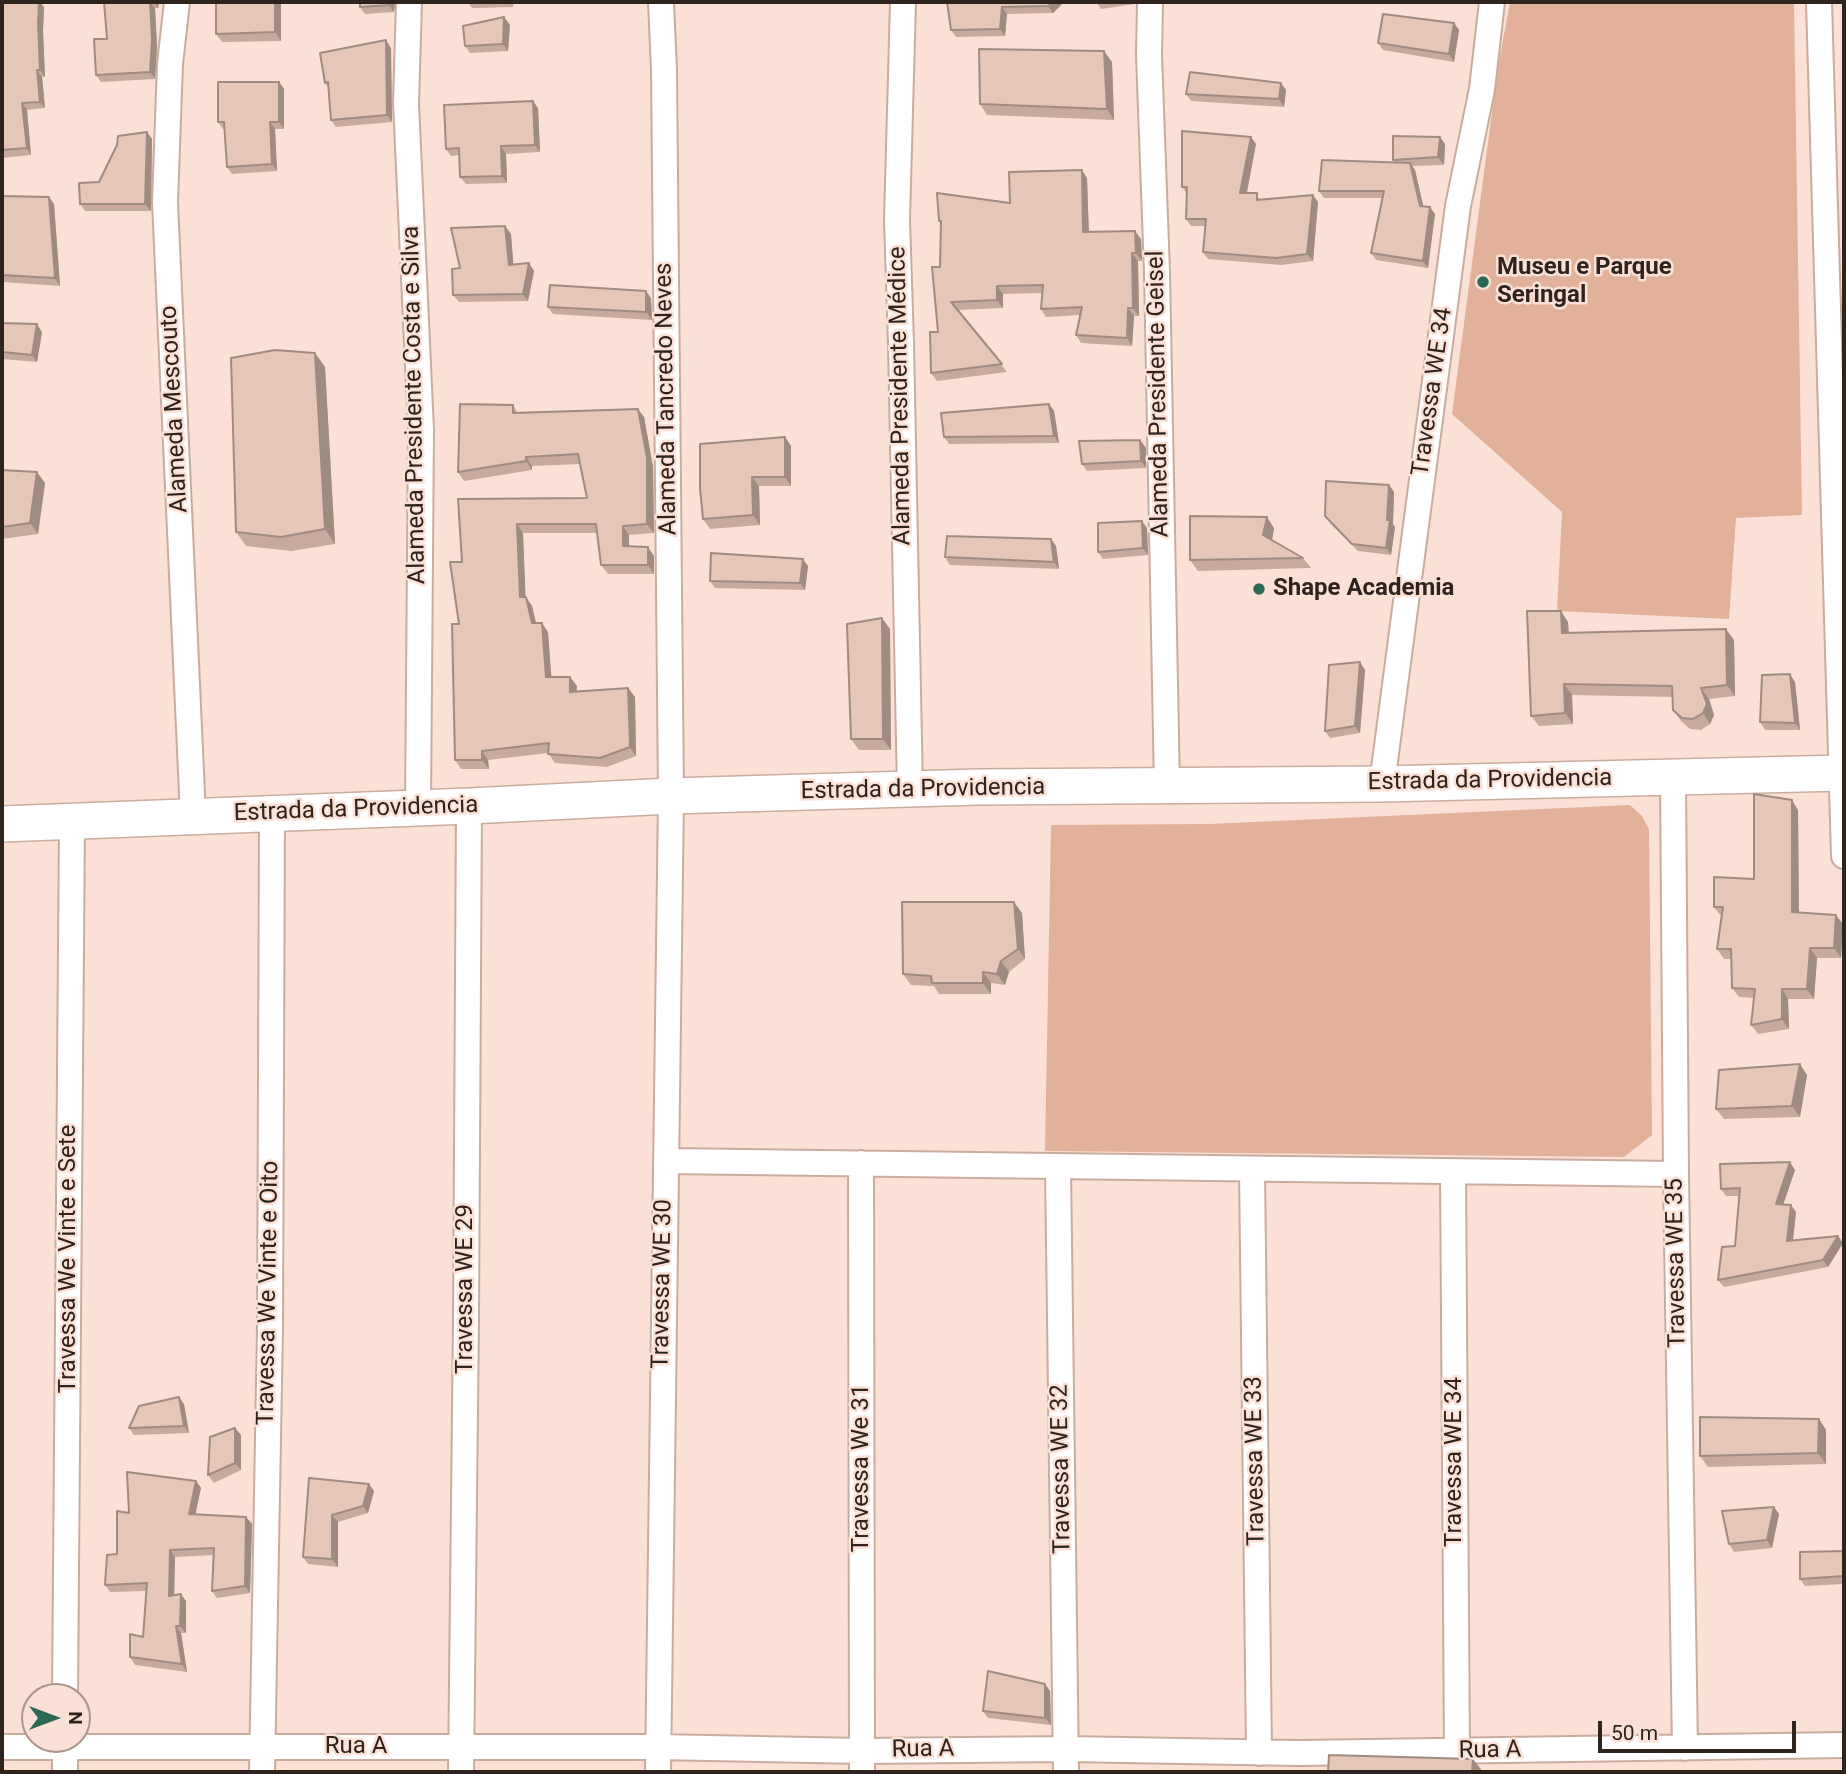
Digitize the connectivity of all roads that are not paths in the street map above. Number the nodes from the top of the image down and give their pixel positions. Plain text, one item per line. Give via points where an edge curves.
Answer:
1 (177, 2) edge
2 (409, 2) edge
3 (661, 2) edge
4 (903, 2) edge
5 (1150, 2) edge
6 (1492, 2) edge
7 (1819, 2) edge
8 (1844, 773) edge
9 (1673, 778) junction
10 (1382, 784) junction
11 (1167, 787) junction
12 (910, 790) junction
13 (671, 796) junction
14 (469, 806) junction
15 (418, 808) junction
16 (272, 814) junction
17 (193, 816) junction
18 (72, 821) junction
19 (2, 824) edge
20 (1844, 856) edge
21 (666, 1161) junction
22 (861, 1163) junction
23 (1058, 1166) junction
24 (1252, 1169) junction
25 (1453, 1172) junction
26 (1676, 1174) junction
27 (65, 1683) edge
28 (91, 1744) edge
29 (21, 1745) edge
30 (1844, 1745) edge
31 (2, 1746) edge
32 (261, 1747) junction
33 (461, 1747) junction
34 (658, 1747) junction
35 (1685, 1748) junction
36 (1457, 1752) junction
37 (65, 1753) edge
38 (1259, 1753) junction
39 (1066, 1760) edge
40 (862, 1762) edge
41 (65, 1772) edge
42 (262, 1772) edge
43 (461, 1772) edge
44 (658, 1772) edge

1 - 17 street, Alameda Mescouto via 165,202
2 - 15 street, Alameda Presidente Costa e Silva via 406,103 421,430
3 - 13 street, Alameda Tancredo Neves
4 - 12 street, Alameda Presidente Médice via 897,220
5 - 11 street, Alameda Presidente Geisel
6 - 10 street, Travessa WE 34 via 1482,89 1457,218
7 - 8 street
8 - 9 main road, Estrada da Providencia
8 - 20 street
9 - 10 main road, Estrada da Providencia
9 - 26 street, Travessa WE 35
10 - 11 main road, Estrada da Providencia
11 - 12 main road, Estrada da Providencia
12 - 13 main road, Estrada da Providencia
13 - 14 main road, Estrada da Providencia
13 - 21 street, Travessa WE 30
14 - 15 main road, Estrada da Providencia
14 - 33 street, Travessa WE 29
15 - 16 main road, Estrada da Providencia
16 - 17 main road, Estrada da Providencia
16 - 32 street, Travessa We Vinte e Oito via 270,1327
17 - 18 main road, Estrada da Providencia
18 - 19 main road, Estrada da Providencia
18 - 27 street, Travessa We Vinte e Sete
21 - 22 street
21 - 34 street, Travessa WE 30
22 - 23 street
22 - 40 street, Travessa We 31
23 - 24 street
23 - 39 street, Travessa WE 32
24 - 25 street
24 - 38 street, Travessa WE 33
25 - 26 street
25 - 36 street, Travessa WE 34
26 - 35 street, Travessa WE 35
28 - 32 street, Rua A
29 - 31 street, Rua A
30 - 35 street, Rua A
32 - 33 street, Rua A
32 - 42 street, Travessa We Vinte e Oito
33 - 34 street, Rua A
33 - 43 street, Travessa WE 29
34 - 40 street, Rua A
34 - 44 street, Travessa WE 30
35 - 36 street, Rua A
36 - 38 street, Rua A
37 - 41 street
38 - 39 street, Rua A
39 - 40 street, Rua A

